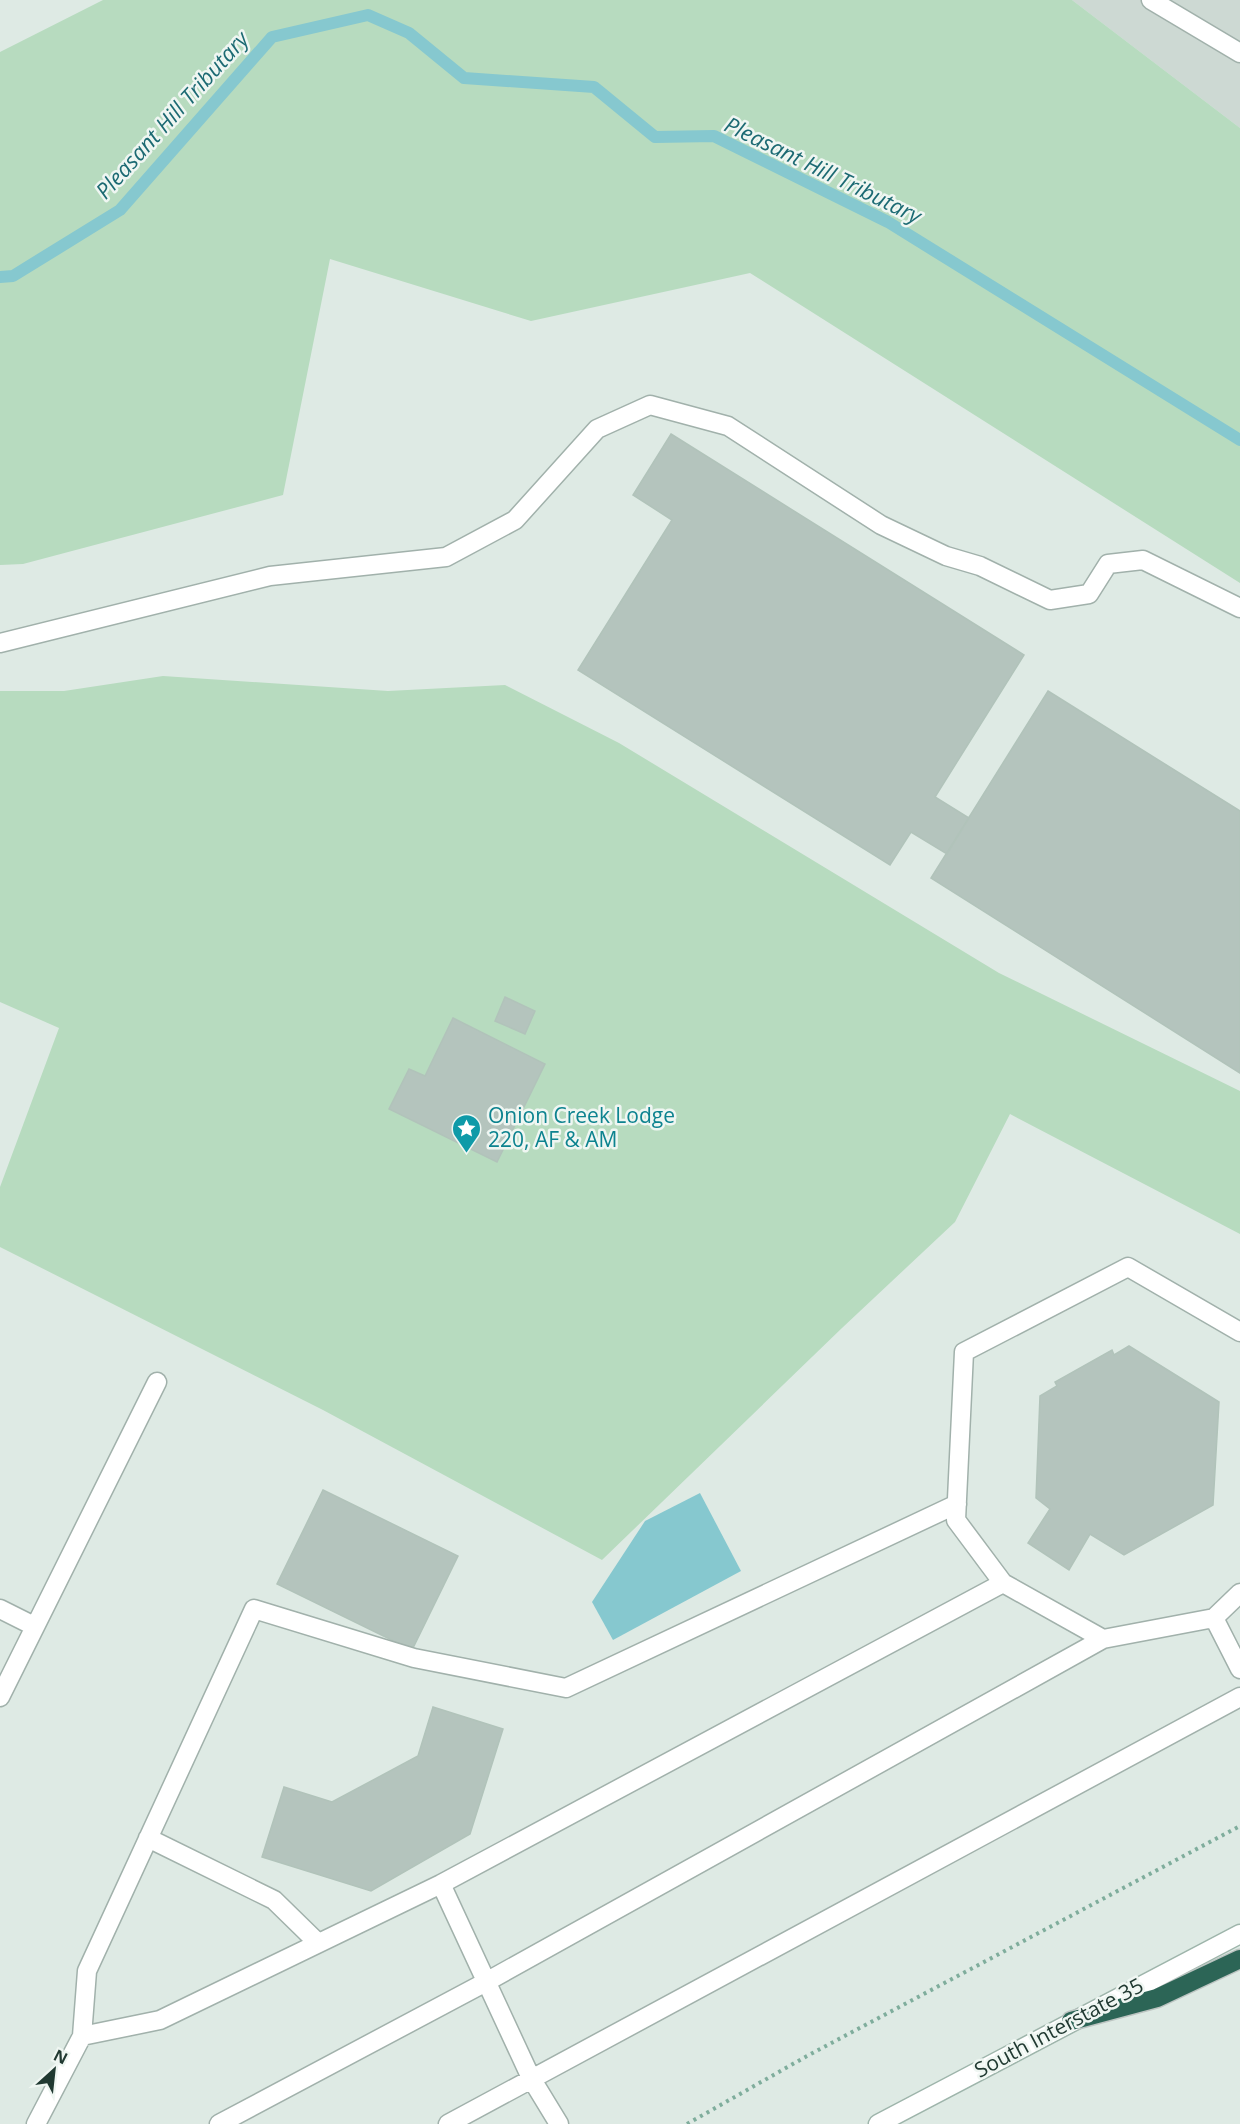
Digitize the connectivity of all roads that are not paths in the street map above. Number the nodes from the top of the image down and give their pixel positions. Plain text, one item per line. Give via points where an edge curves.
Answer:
1 (1151, 0) edge
2 (1240, 53) edge
3 (1240, 608) edge
4 (0, 642) edge
5 (1240, 1332) edge
6 (157, 1382) dead end
7 (957, 1504) junction
8 (1003, 1583) junction
9 (1240, 1593) edge
10 (0, 1609) edge
11 (1214, 1618) junction
12 (34, 1626) junction
13 (1103, 1639) junction
14 (1240, 1669) edge
15 (0, 1697) edge
16 (1240, 1697) edge
17 (148, 1838) junction
18 (441, 1884) junction
19 (1240, 1934) edge
20 (318, 1943) junction
21 (1240, 1959) edge
22 (486, 1982) junction
23 (1071, 2021) junction
24 (82, 2036) junction
25 (531, 2078) junction
26 (36, 2124) edge
27 (219, 2124) edge
28 (448, 2124) edge
29 (558, 2124) edge
30 (878, 2124) edge

1 - 2 main road
3 - 4 main road via 1143,560 1108,564 1089,594 1050,600 881,525 728,426 650,405 597,429 515,520 446,557 270,576
5 - 7 main road via 1128,1267 964,1352
6 - 12 main road
7 - 8 main road via 956,1520
7 - 17 main road via 566,1688 414,1658 254,1609
8 - 13 main road
8 - 18 main road
9 - 11 main road
10 - 12 main road
11 - 13 main road
11 - 14 main road
12 - 15 main road
13 - 22 main road
16 - 25 main road
17 - 20 main road via 274,1900
17 - 24 main road via 87,1971
18 - 20 main road
18 - 22 main road
19 - 23 main road, South Interstate 35
20 - 24 main road via 160,2020
21 - 23 highway via 1157,1998
22 - 25 main road
22 - 27 main road
23 - 30 main road, South Interstate 35
24 - 26 main road
25 - 28 main road
25 - 29 main road

